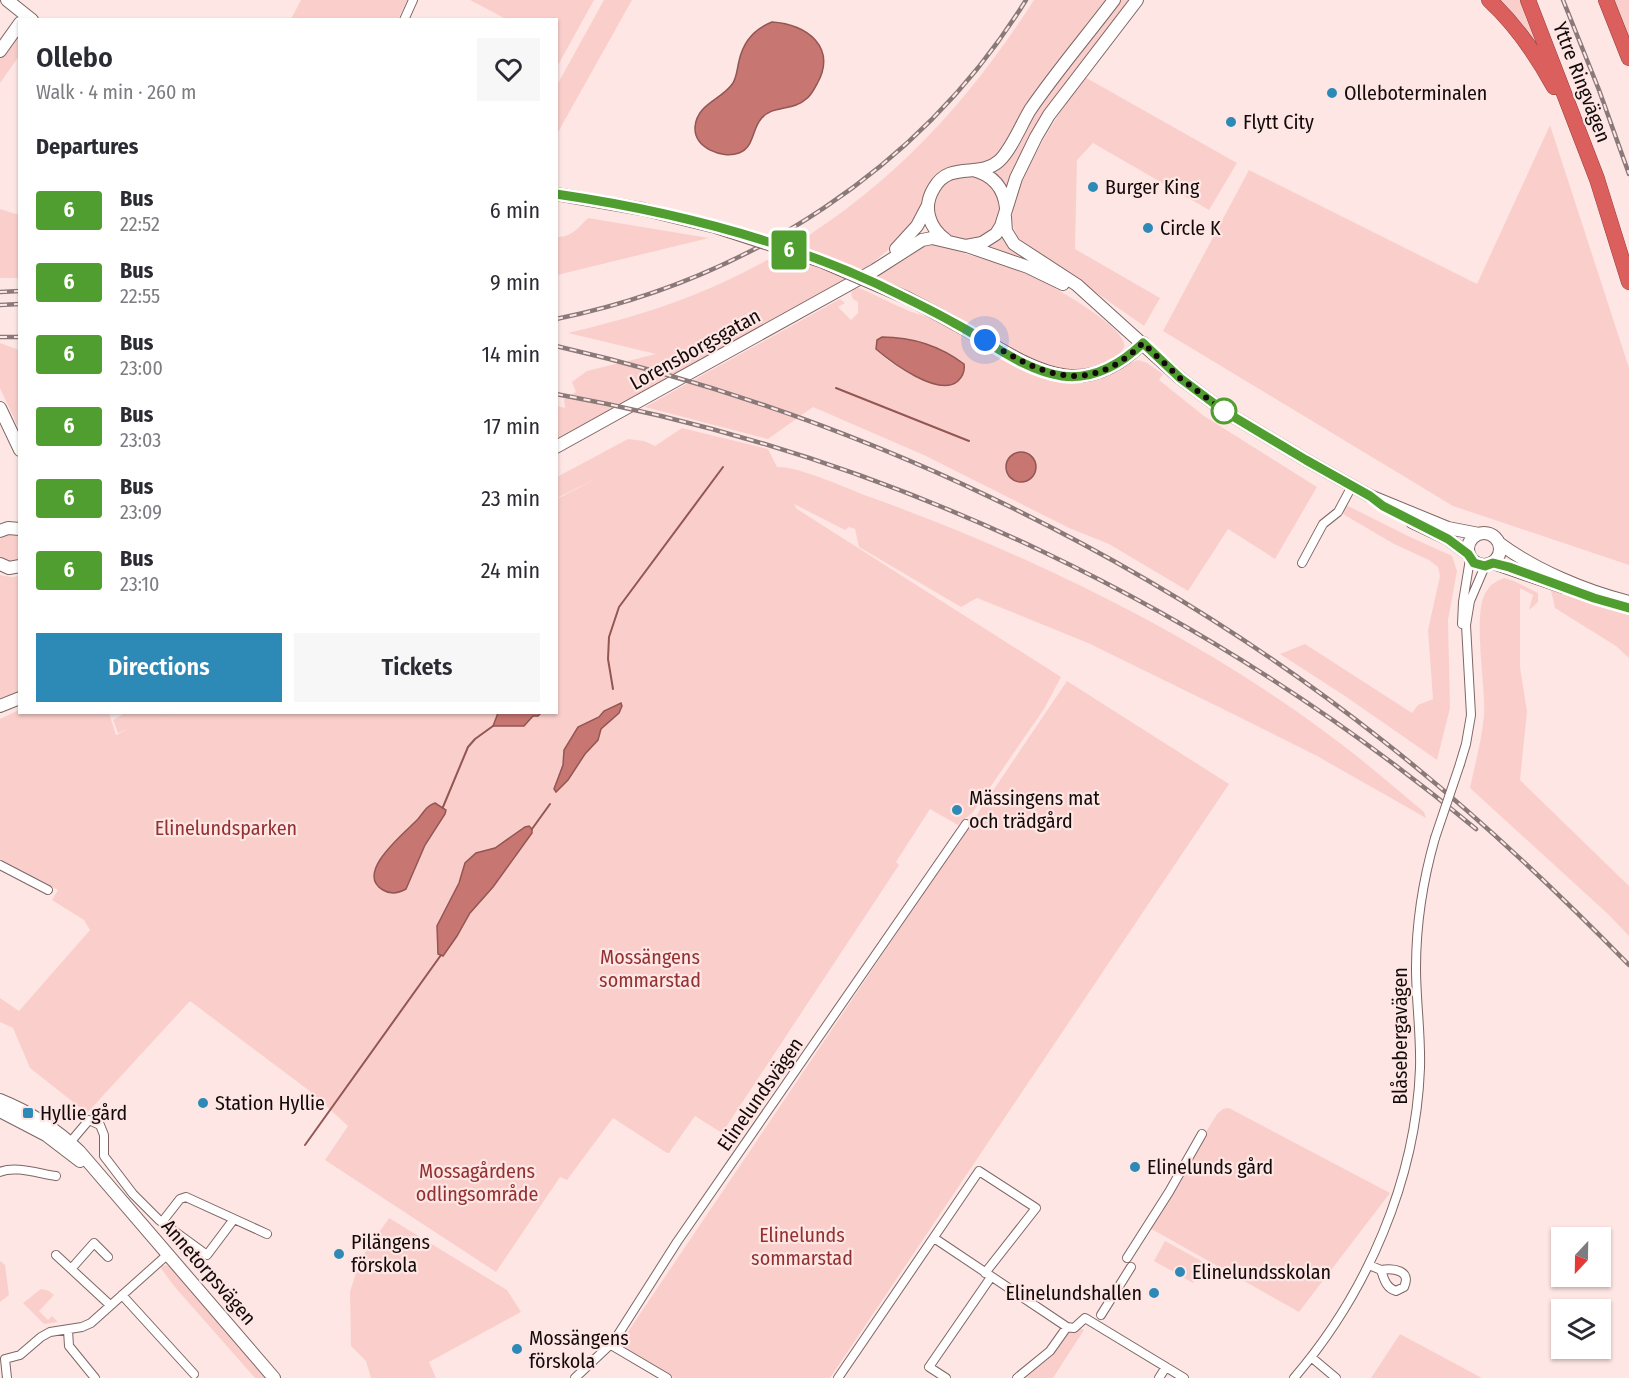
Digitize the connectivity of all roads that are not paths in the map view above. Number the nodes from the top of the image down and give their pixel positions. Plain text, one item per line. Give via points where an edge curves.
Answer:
1 (7, 0) edge
2 (413, 0) edge
3 (1114, 0) edge
4 (1137, 0) edge
5 (1489, 0) edge
6 (1528, 0) edge
7 (1606, 0) edge
8 (24, 18) edge
9 (405, 18) edge
10 (18, 28) edge
11 (0, 51) edge
12 (1629, 57) edge
13 (972, 170) junction
14 (1597, 179) junction
15 (558, 194) edge
16 (928, 204) junction
17 (1005, 212) junction
18 (951, 243) junction
19 (966, 246) junction
20 (1628, 278) edge
21 (851, 284) junction
22 (1116, 319) junction
23 (1143, 343) junction
24 (0, 408) edge
25 (18, 446) edge
26 (558, 446) edge
27 (1352, 486) junction
28 (1370, 496) junction
29 (18, 529) edge
30 (0, 531) edge
31 (1479, 534) junction
32 (1499, 543) junction
33 (1469, 556) junction
34 (1302, 563) dead end
35 (0, 564) edge
36 (1489, 565) junction
37 (18, 566) edge
38 (1629, 602) edge
39 (1629, 608) edge
40 (1468, 672) junction
41 (18, 699) edge
42 (0, 706) edge
43 (966, 824) dead end
44 (0, 865) edge
45 (48, 890) dead end
46 (0, 1100) edge
47 (0, 1111) edge
48 (1202, 1134) dead end
49 (67, 1145) junction
50 (1, 1171) edge
51 (56, 1176) dead end
52 (234, 1219) junction
53 (162, 1222) junction
54 (267, 1234) dead end
55 (934, 1238) junction
56 (56, 1255) dead end
57 (168, 1255) junction
58 (108, 1257) dead end
59 (1127, 1258) dead end
60 (1369, 1264) junction
61 (1131, 1267) dead end
62 (71, 1269) junction
63 (1381, 1270) dead end
64 (988, 1275) junction
65 (122, 1295) junction
66 (110, 1305) junction
67 (1101, 1315) dead end
68 (1067, 1326) junction
69 (68, 1330) junction
70 (611, 1345) junction
71 (1311, 1357) junction
72 (1166, 1367) junction
73 (194, 1374) dead end
74 (940, 1376) edge
75 (7, 1378) edge
76 (95, 1378) edge
77 (274, 1378) edge
78 (575, 1378) edge
79 (667, 1378) edge
80 (838, 1378) edge
81 (1017, 1378) edge
82 (1159, 1378) edge
83 (1184, 1378) edge
84 (1294, 1378) edge
85 (1336, 1378) edge

1 - 8 street
2 - 9 street
3 - 13 street, Lorensborgsgatan via 1043,92 1000,160
4 - 17 street via 1036,137
5 - 14 highway via 1521,34 1544,69
6 - 14 highway, Yttre Ringvägen
7 - 12 highway
10 - 11 street
13 - 16 street, Lorensborgsgatan via 944,177 933,189
13 - 17 street via 996,182 1002,190
14 - 20 highway, Yttre Ringvägen
15 - 23 street, bridge via 716,227 821,261 907,298 1014,358 1057,375 1082,376 1101,371 1118,364
16 - 18 street via 935,230
16 - 21 street, Lorensborgsgatan via 917,226 900,245
17 - 19 street via 996,234 982,243
17 - 22 street via 1006,231 1014,244 1077,285
18 - 19 street, Lorensborgsgatan
18 - 21 street, Lorensborgsgatan via 932,238 922,240
19 - 22 street, Lorensborgsgatan via 1050,277
21 - 26 street, Lorensborgsgatan
22 - 23 street
23 - 27 street via 1180,378 1224,411
24 - 25 street
27 - 28 street
27 - 34 street via 1338,512 1323,524
28 - 31 street via 1448,528
28 - 33 street via 1401,517 1448,539
29 - 30 street
31 - 32 street via 1490,534
31 - 33 street via 1469,541
32 - 36 street via 1500,554
32 - 38 street via 1542,570
33 - 36 street via 1474,563
33 - 40 street, Blåsebergavägen via 1462,612 1462,647
35 - 37 street
36 - 39 street via 1509,567
36 - 40 street, Blåsebergavägen via 1475,587 1468,614
40 - 60 street, Blåsebergavägen, bridge via 1471,715 1466,744 1422,886 1416,967 1420,1066 1416,1115 1396,1196
41 - 42 street
43 - 70 street, Elinelundsvägen via 677,1242
44 - 45 street
46 - 49 street, Annetorpsvägen via 28,1113
47 - 49 street, Annetorpsvägen
48 - 59 street
49 - 53 street, Annetorpsvägen via 90,1120 100,1125 109,1165
49 - 57 street, Annetorpsvägen via 94,1167
50 - 51 street
52 - 53 street, Annetorpsvägen via 186,1197
52 - 53 street, Annetorpsvägen via 207,1255
52 - 54 street, Annetorpsvägen
55 - 64 street
55 - 64 street via 979,1171 1036,1208
55 - 80 street
56 - 62 street
57 - 65 street
57 - 77 street, Annetorpsvägen
58 - 62 street via 94,1244
60 - 63 street
60 - 71 street, Blåsebergavägen via 1356,1291
61 - 67 street
62 - 66 street
64 - 68 street
64 - 74 street via 929,1367
65 - 66 street
65 - 73 street
66 - 69 street via 91,1323
68 - 72 street via 1074,1328 1084,1318
68 - 81 street via 1050,1351
69 - 75 street via 50,1332 20,1355 5,1359
69 - 76 street via 69,1346
70 - 78 street, Elinelundsvägen
70 - 79 street
71 - 84 street, Blåsebergavägen
71 - 85 street
72 - 82 street
72 - 83 street

